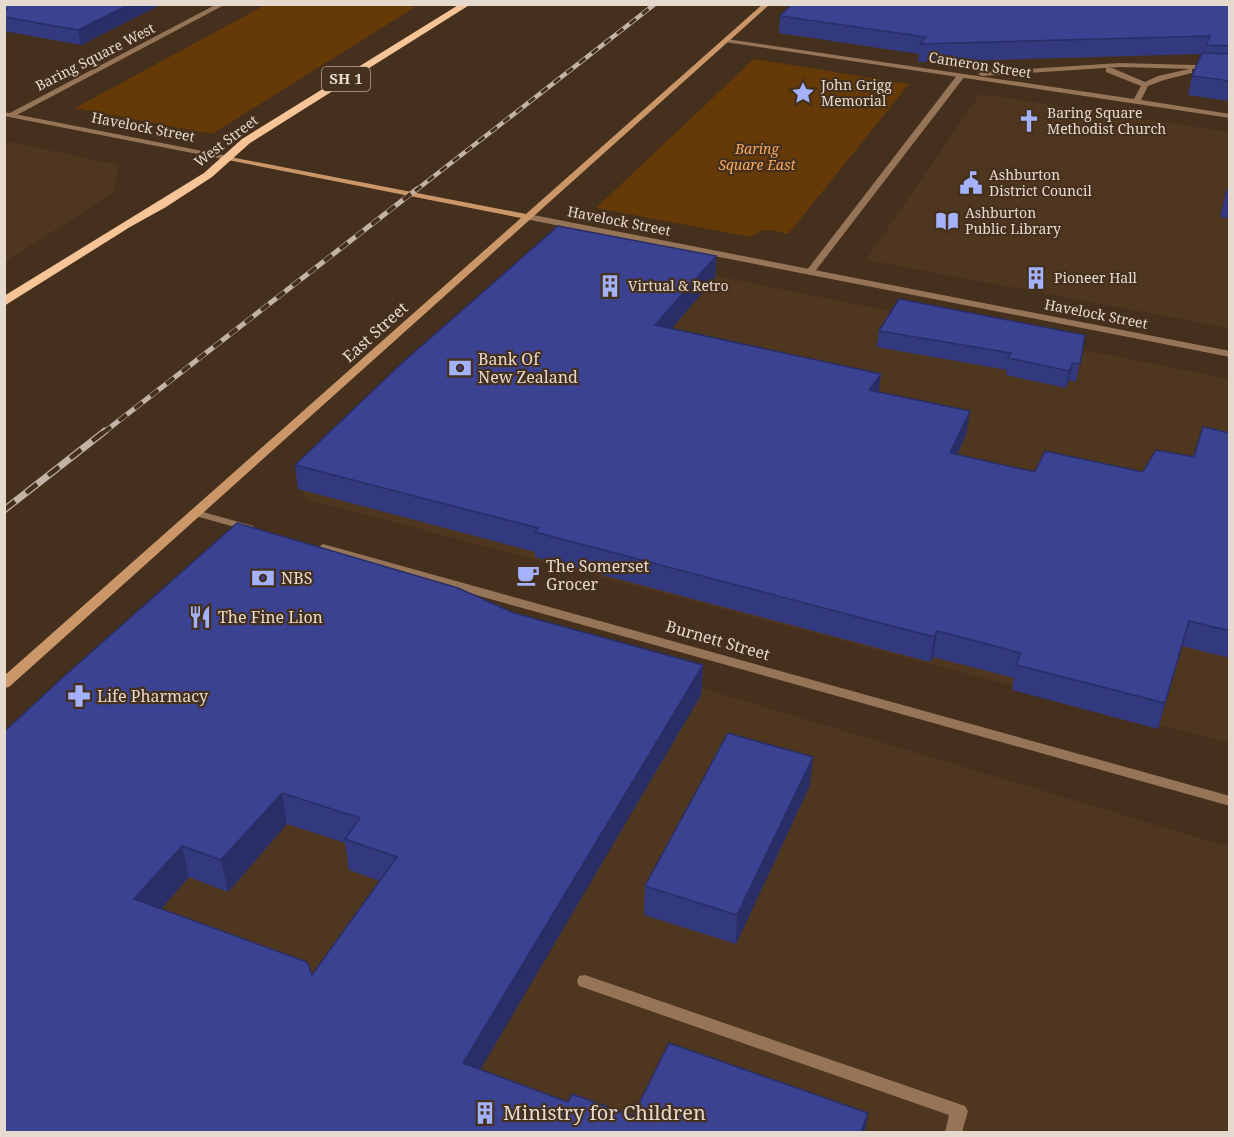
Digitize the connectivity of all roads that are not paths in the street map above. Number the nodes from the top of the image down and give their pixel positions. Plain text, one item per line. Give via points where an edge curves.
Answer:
1 (223, 4) edge
2 (467, 4) edge
3 (767, 4) edge
4 (727, 41) junction
5 (1096, 67) junction
6 (1230, 68) edge
7 (1199, 69) junction
8 (961, 76) junction
9 (1145, 85) junction
10 (1136, 102) junction
11 (7, 115) edge
12 (1230, 116) edge
13 (228, 158) junction
14 (528, 217) junction
15 (810, 272) junction
16 (4, 302) edge
17 (1230, 354) edge
18 (196, 513) junction
19 (263, 532) edge
20 (308, 544) edge
21 (4, 684) edge
22 (1230, 801) edge
23 (585, 981) dead end
24 (953, 1132) edge

1 - 11 street, Baring Square West
2 - 13 highway, West Street / SH 1 via 246,141
3 - 4 main road, East Street
4 - 8 street, Cameron Street
4 - 14 main road, East Street
5 - 7 street via 1166,65
5 - 8 street
5 - 9 street
6 - 7 street
7 - 9 street
8 - 10 street, Cameron Street
8 - 15 street
9 - 10 street
10 - 12 street, Cameron Street
11 - 13 street, Havelock Street
13 - 14 main road, Havelock Street
13 - 16 highway, West Street / SH 1 via 162,205
14 - 15 street, Havelock Street
14 - 18 main road, East Street
15 - 17 street, Havelock Street
18 - 19 street
18 - 21 main road, East Street
20 - 22 street, Burnett Street
23 - 24 street via 959,1111

